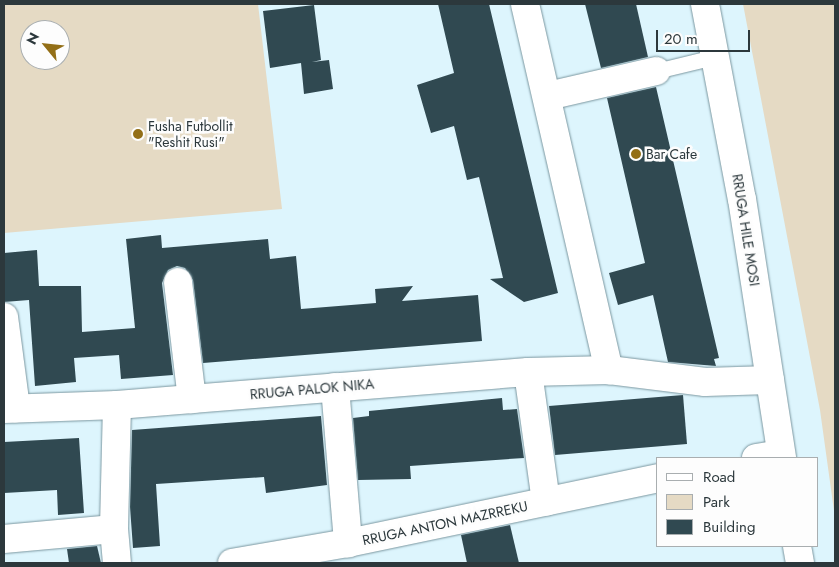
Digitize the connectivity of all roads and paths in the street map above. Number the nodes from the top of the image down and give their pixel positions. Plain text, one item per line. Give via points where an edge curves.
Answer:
1 (525, 4) edge
2 (705, 4) edge
3 (714, 57) junction
4 (656, 71) joint
5 (548, 96) junction
6 (178, 282) dead end
7 (4, 317) edge
8 (609, 370) junction
9 (528, 372) junction
10 (770, 380) junction
11 (335, 387) junction
12 (192, 399) junction
13 (116, 405) junction
14 (10, 409) edge
15 (773, 457) edge
16 (656, 478) edge
17 (546, 502) junction
18 (114, 529) junction
19 (4, 538) edge
20 (348, 543) junction
21 (797, 547) edge
22 (118, 563) edge
23 (232, 563) edge
24 (800, 563) edge

1 - 5 street
2 - 3 street, RRUGA HILE MOSI
3 - 4 lane
3 - 10 street, RRUGA HILE MOSI via 742,199
4 - 5 street
5 - 8 street
6 - 12 street
7 - 14 street, RRUGA PALOK NIKA
8 - 9 street, RRUGA PALOK NIKA
8 - 10 street, RRUGA PALOK NIKA via 705,382
9 - 11 street, RRUGA PALOK NIKA
9 - 17 street
10 - 15 street, RRUGA HILE MOSI
11 - 12 street, RRUGA PALOK NIKA
11 - 20 street
12 - 13 street, RRUGA PALOK NIKA
13 - 14 street, RRUGA PALOK NIKA
13 - 18 street
16 - 17 street, RRUGA ANTON MAZRREKU
17 - 20 street, RRUGA ANTON MAZRREKU
18 - 19 street
18 - 22 street
20 - 23 street, RRUGA ANTON MAZRREKU
21 - 24 street

